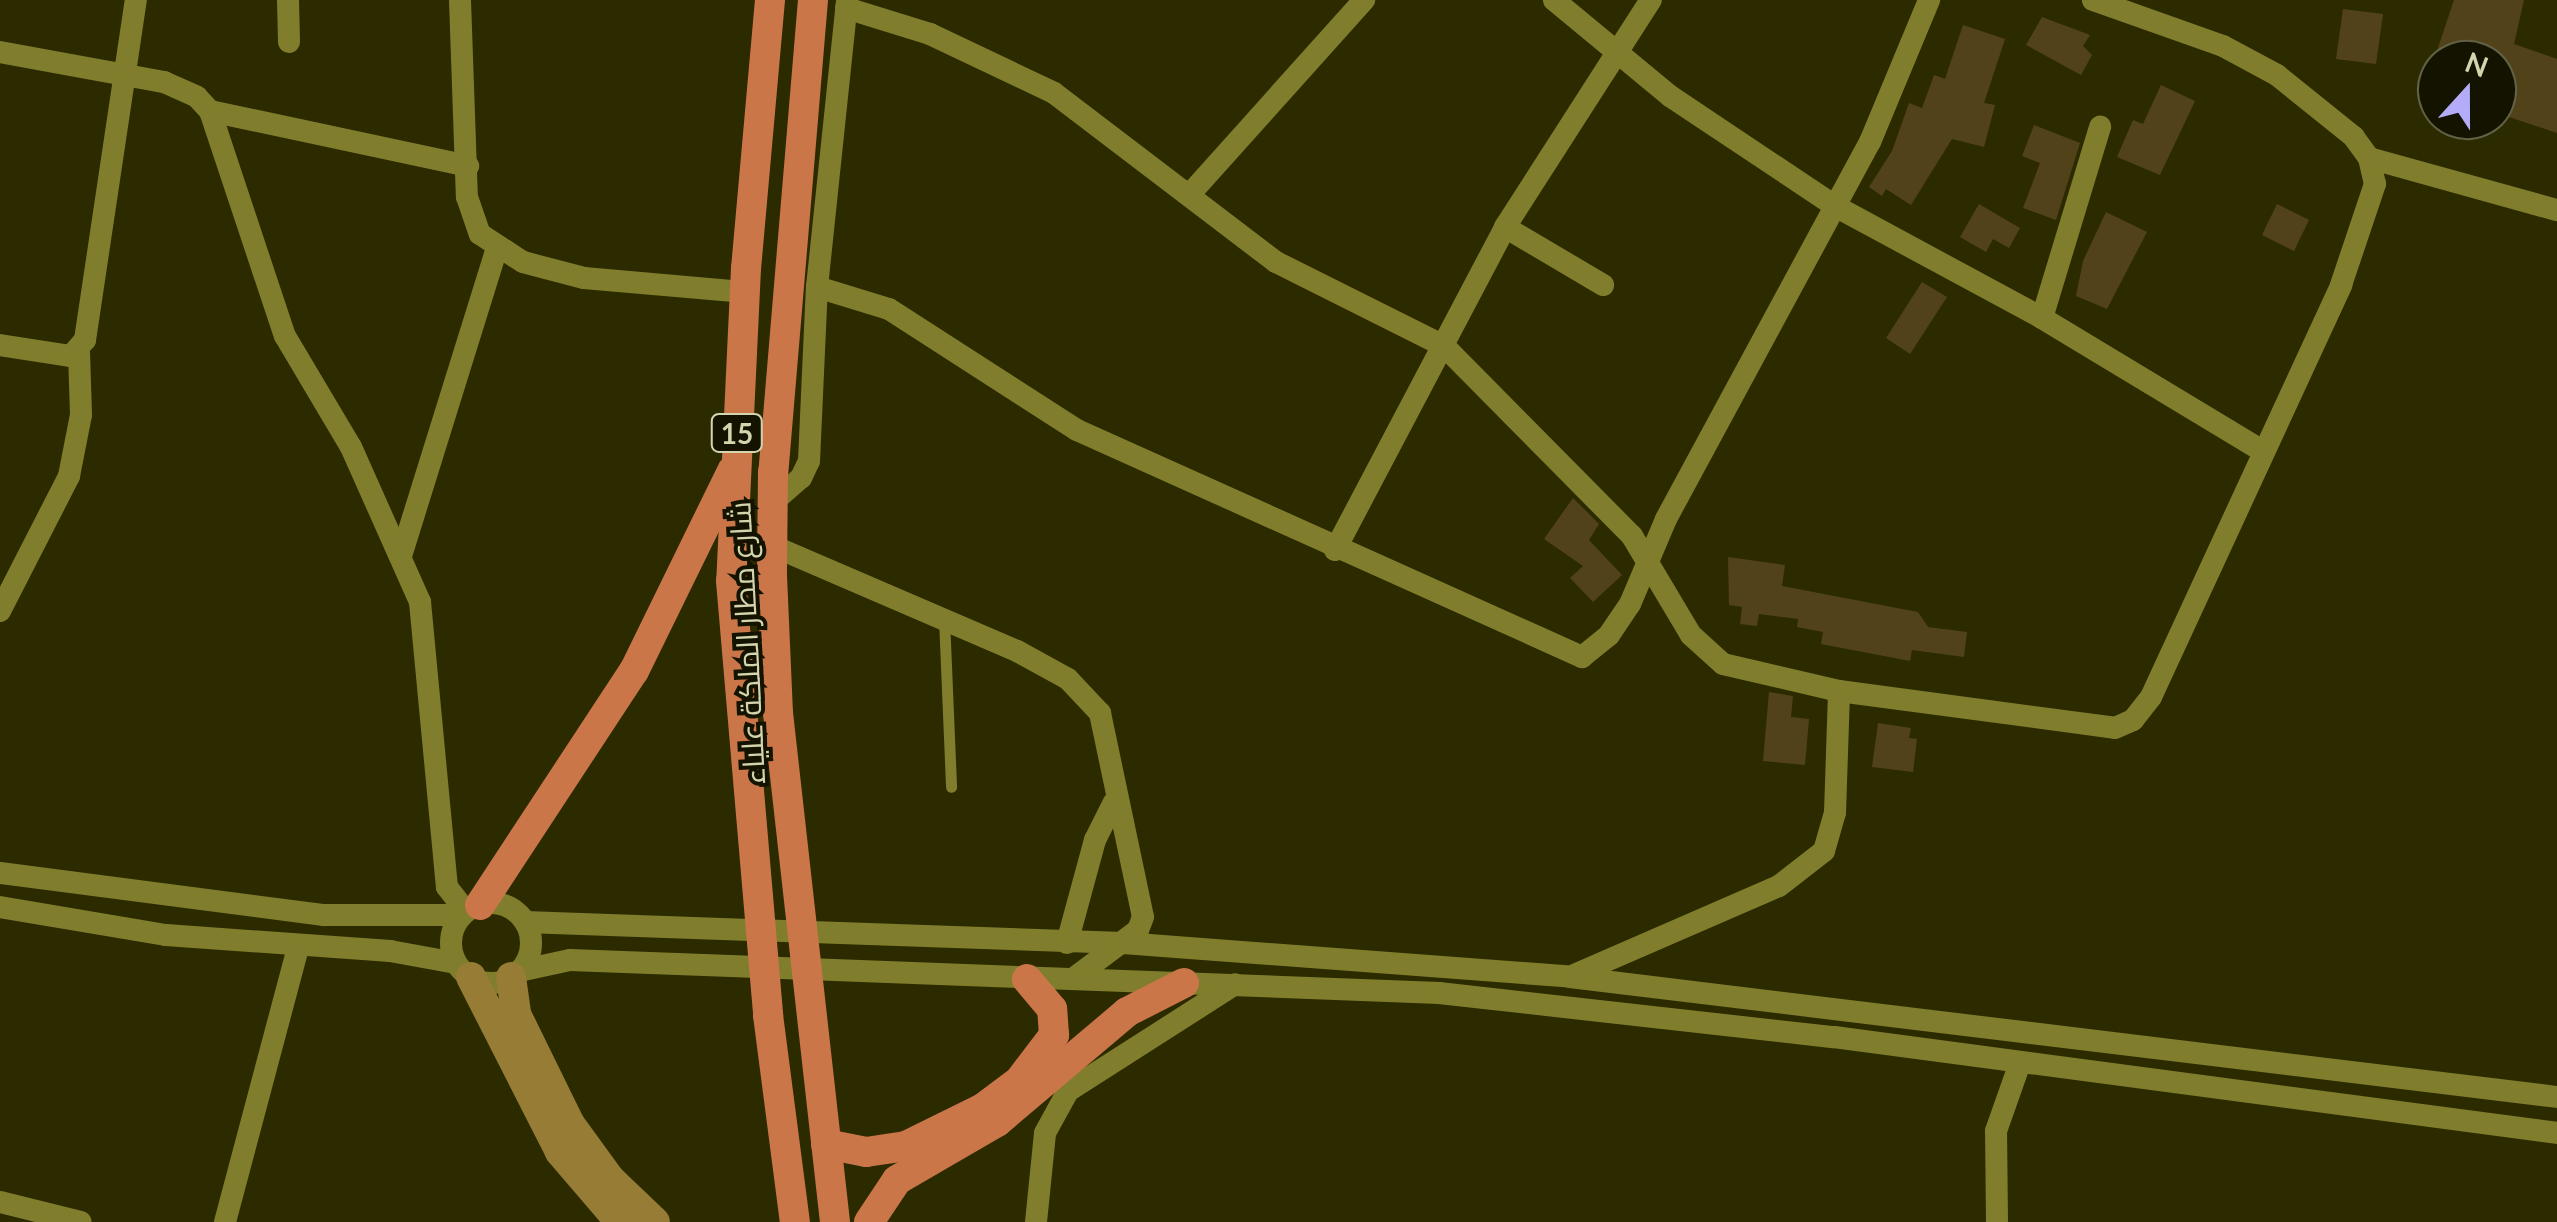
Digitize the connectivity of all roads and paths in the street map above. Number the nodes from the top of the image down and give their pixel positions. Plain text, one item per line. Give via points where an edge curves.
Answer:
1 (136, 0) edge
2 (288, 0) edge
3 (460, 0) edge
4 (770, 0) edge
5 (812, 0) edge
6 (1554, 0) edge
7 (1651, 0) edge
8 (1929, 0) edge
9 (2093, 0) edge
10 (1354, 3) edge
11 (847, 4) edge
12 (2139, 7) edge
13 (290, 42) dead end
14 (1614, 50) junction
15 (0, 52) edge
16 (120, 76) junction
17 (210, 111) junction
18 (2100, 127) dead end
19 (2370, 158) junction
20 (468, 166) junction
21 (1190, 194) junction
22 (1835, 206) junction
23 (2557, 210) edge
24 (1505, 226) junction
25 (497, 248) junction
26 (1604, 285) dead end
27 (818, 287) junction
28 (745, 292) junction
29 (2042, 318) junction
30 (0, 345) edge
31 (1444, 346) junction
32 (79, 350) junction
33 (2261, 450) junction
34 (736, 464) junction
35 (773, 502) junction
36 (772, 546) junction
37 (1335, 550) junction
38 (401, 556) junction
39 (1648, 560) junction
40 (0, 611) edge
41 (944, 618) junction
42 (1840, 691) junction
43 (952, 788) dead end
44 (1114, 802) junction
45 (0, 873) edge
46 (0, 907) edge
47 (469, 910) junction
48 (525, 922) junction
49 (1067, 943) junction
50 (1123, 943) junction
51 (298, 947) junction
52 (464, 970) junction
53 (515, 974) junction
54 (1570, 976) junction
55 (1074, 978) junction
56 (1026, 979) junction
57 (1184, 983) junction
58 (1235, 984) junction
59 (2020, 1063) junction
60 (2557, 1097) edge
61 (2557, 1133) edge
62 (826, 1144) junction
63 (0, 1202) edge
64 (794, 1221) edge
65 (81, 1222) edge
66 (226, 1222) edge
67 (620, 1222) edge
68 (655, 1222) edge
69 (835, 1222) edge
70 (869, 1222) edge
71 (1036, 1222) edge
72 (1998, 1222) edge

1 - 16 street
2 - 13 street
3 - 20 street
4 - 28 highway, شارع مطار الملكة علياء / 15
5 - 35 highway, شارع مطار الملكة علياء / 15
6 - 14 street
7 - 14 street
8 - 22 street via 1870,142
9 - 12 street
10 - 21 street
11 - 21 street via 930,34 1054,93
11 - 27 street
12 - 19 street via 2277,74 2332,116
14 - 22 street
14 - 24 street
15 - 16 street
16 - 17 street via 178,87
16 - 32 street via 89,328
17 - 20 street
17 - 38 street via 285,336 344,434
18 - 29 street
19 - 23 street
19 - 33 street via 2375,184 2360,239
20 - 25 street via 472,219
21 - 31 street via 1302,278
22 - 29 street
22 - 39 street
24 - 26 street
24 - 31 street
25 - 28 street via 584,278
25 - 38 street
27 - 35 street via 809,461 801,478
27 - 37 street via 889,309 1061,423
28 - 34 highway, شارع مطار الملكة علياء / 15
29 - 33 street
30 - 32 street via 55,356
31 - 37 street
31 - 39 street via 1600,501
32 - 40 street via 81,415 69,476
33 - 42 street via 2151,696 2134,720 2090,728
34 - 47 highway via 634,671
34 - 64 highway, شارع مطار الملكة علياء / 15 via 731,581 753,867
35 - 36 highway, شارع مطار الملكة علياء / 15
36 - 41 street
36 - 62 highway, شارع مطار الملكة علياء / 15 via 778,712
37 - 39 street via 1486,609 1582,657 1609,636
38 - 47 street via 424,627 447,887
39 - 42 street via 1707,655 1752,674
41 - 43 lane
41 - 44 street via 1085,693 1106,732
42 - 54 street via 1835,812 1824,851 1778,886
44 - 49 street via 1094,840
44 - 50 street via 1142,907 1138,930
45 - 47 street via 324,915
46 - 51 street via 166,935
47 - 48 street via 501,904
47 - 52 street via 451,943
48 - 49 street
48 - 53 street via 529,953
49 - 50 street
50 - 54 street
50 - 55 street
51 - 52 street via 390,951
51 - 66 street
52 - 53 street via 491,982
52 - 67 street via 560,1152
53 - 56 street via 570,960
53 - 68 street via 516,1014 570,1124 610,1179
54 - 60 street
55 - 56 street
55 - 57 street
56 - 62 highway via 1052,1009 1054,1035 1019,1081 983,1108 906,1146 866,1152
57 - 58 street
57 - 70 highway via 1127,1012 1028,1100 898,1180
58 - 59 street via 1558,1004
58 - 71 street via 1068,1091 1045,1132
59 - 61 street
59 - 72 street via 1996,1131
62 - 69 highway, شارع مطار الملكة علياء / 15
63 - 65 street

